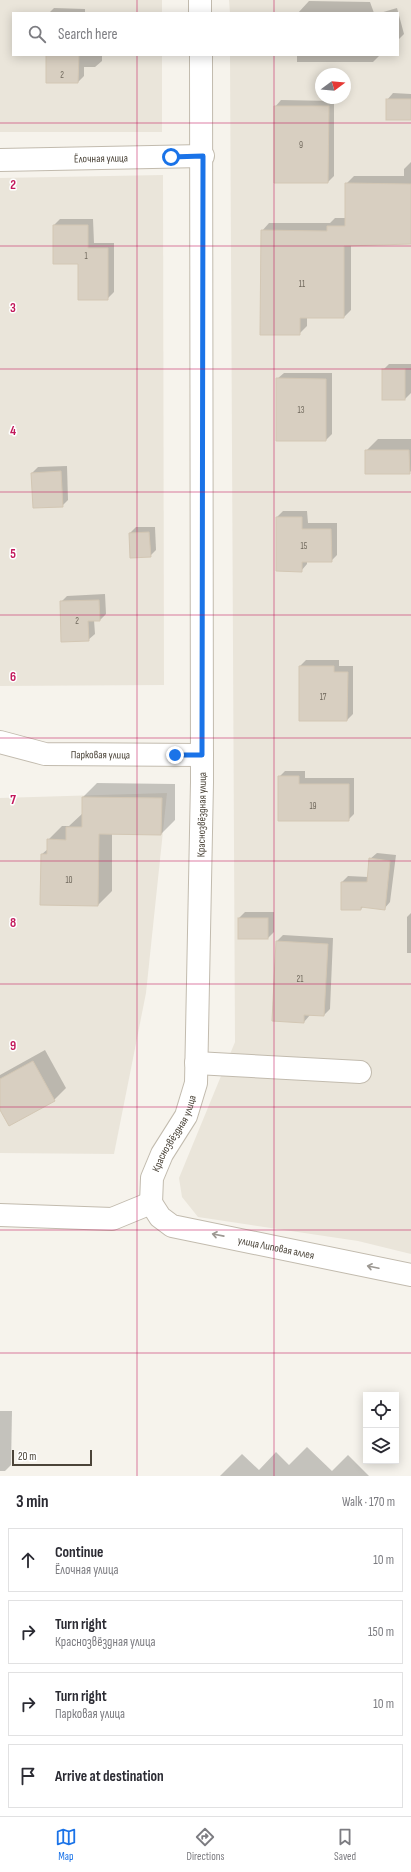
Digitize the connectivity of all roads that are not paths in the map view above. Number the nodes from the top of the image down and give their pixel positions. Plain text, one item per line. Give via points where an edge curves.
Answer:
1 (200, 0) edge
2 (200, 12) edge
3 (201, 56) edge
4 (203, 156) junction
5 (0, 160) edge
6 (0, 742) edge
7 (202, 755) junction
8 (196, 1063) junction
9 (360, 1072) dead end
10 (151, 1203) junction
11 (0, 1215) edge
12 (411, 1275) edge

1 - 2 street
3 - 4 street, Краснозвёздная улица
4 - 5 street, Ёлочная улица
4 - 7 street, Краснозвёздная улица
6 - 7 street, Парковая улица via 45,754
7 - 8 street, Краснозвёздная улица
8 - 9 street
8 - 10 street, Краснозвёздная улица via 196,1083 186,1116 162,1154 152,1178
10 - 11 street via 112,1219
12 -> 10 street, улица Липовая аллея via 172,1226 160,1217

